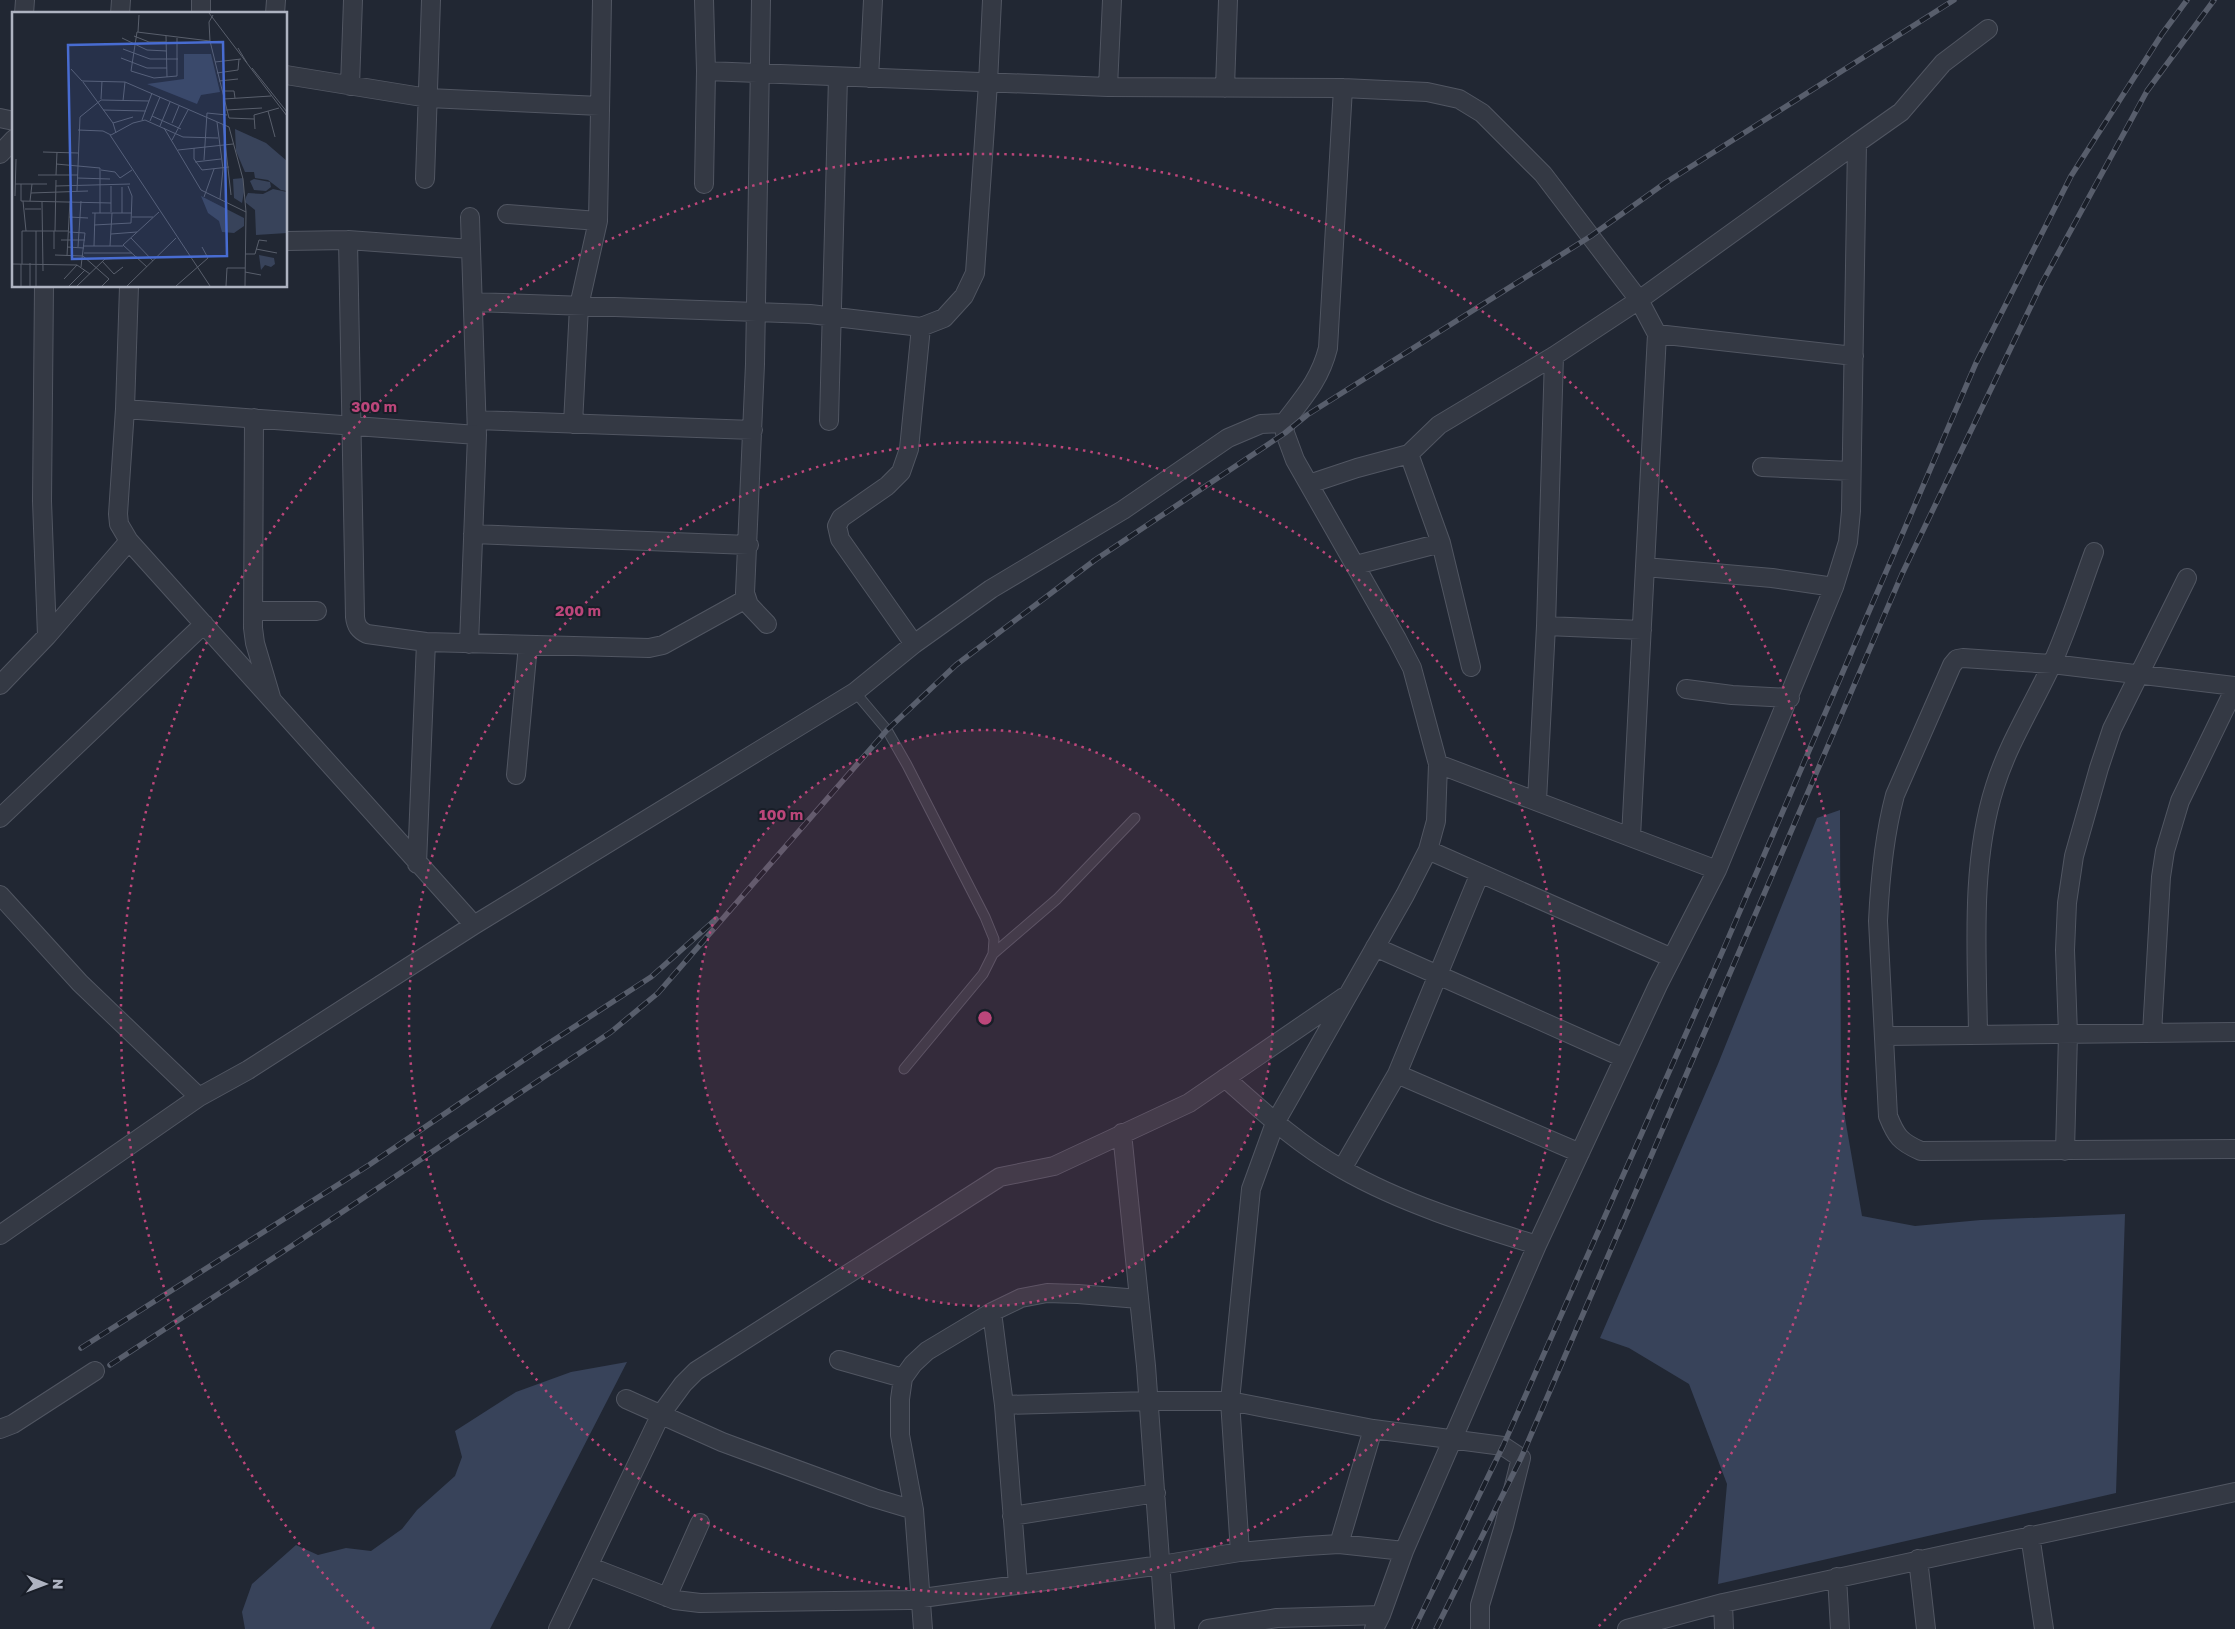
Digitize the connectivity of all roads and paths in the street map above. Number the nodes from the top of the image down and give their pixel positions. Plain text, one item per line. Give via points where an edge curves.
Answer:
1 (353, 0) edge
2 (431, 0) edge
3 (602, 0) edge
4 (704, 0) edge
5 (761, 0) edge
6 (873, 0) edge
7 (992, 0) edge
8 (1112, 0) edge
9 (1228, 0) edge
10 (1988, 29) dead end
11 (706, 71) junction
12 (760, 73) junction
13 (288, 76) edge
14 (838, 76) junction
15 (869, 78) junction
16 (988, 82) junction
17 (350, 86) junction
18 (1108, 88) junction
19 (1225, 88) junction
20 (1343, 88) junction
21 (428, 98) junction
22 (600, 106) junction
23 (12, 142) edge
24 (1857, 143) junction
25 (0, 154) edge
26 (425, 179) dead end
27 (704, 184) dead end
28 (508, 214) dead end
29 (470, 217) dead end
30 (598, 221) junction
31 (348, 240) junction
32 (288, 241) edge
33 (471, 249) junction
34 (44, 288) edge
35 (129, 288) edge
36 (1640, 300) junction
37 (473, 302) junction
38 (579, 306) junction
39 (756, 312) junction
40 (832, 317) junction
41 (921, 327) junction
42 (1657, 334) junction
43 (1554, 356) junction
44 (1854, 356) junction
45 (125, 409) junction
46 (254, 418) junction
47 (829, 421) dead end
48 (1284, 423) junction
49 (573, 424) junction
50 (352, 425) junction
51 (477, 427) junction
52 (752, 430) junction
53 (1409, 454) junction
54 (1762, 466) dead end
55 (1851, 471) junction
56 (1309, 484) junction
57 (474, 534) junction
58 (129, 542) junction
59 (1441, 544) junction
60 (749, 545) junction
61 (2094, 552) dead end
62 (1356, 565) junction
63 (1645, 567) junction
64 (2187, 578) dead end
65 (1834, 587) junction
66 (746, 600) junction
67 (253, 611) junction
68 (317, 611) dead end
69 (204, 624) junction
70 (767, 624) dead end
71 (1546, 626) junction
72 (1642, 630) junction
73 (47, 636) junction
74 (426, 642) junction
75 (469, 644) junction
76 (914, 644) junction
77 (528, 645) junction
78 (2052, 664) junction
79 (1471, 668) dead end
80 (2141, 674) junction
81 (1, 680) edge
82 (2235, 687) edge
83 (1686, 689) dead end
84 (854, 692) junction
85 (1790, 698) junction
86 (273, 702) junction
87 (1438, 764) junction
88 (516, 776) dead end
89 (1537, 802) junction
90 (0, 818) edge
91 (1135, 818) dead end
92 (1631, 837) junction
93 (1428, 850) junction
94 (417, 864) junction
95 (1717, 870) junction
96 (1480, 873) junction
97 (0, 895) edge
98 (474, 925) junction
99 (1375, 947) junction
100 (992, 954) junction
101 (1672, 958) junction
102 (1437, 974) junction
103 (1348, 994) junction
104 (2235, 1032) edge
105 (2152, 1033) junction
106 (1978, 1034) junction
107 (2068, 1034) junction
108 (1884, 1036) junction
109 (1624, 1058) junction
110 (904, 1069) dead end
111 (1397, 1074) junction
112 (1225, 1078) junction
113 (199, 1098) junction
114 (1276, 1123) junction
115 (1122, 1133) junction
116 (2235, 1149) edge
117 (2065, 1151) junction
118 (1580, 1153) junction
119 (1342, 1169) junction
120 (0, 1235) edge
121 (1536, 1245) junction
122 (1139, 1299) junction
123 (992, 1312) junction
124 (839, 1360) dead end
125 (95, 1371) dead end
126 (904, 1378) junction
127 (626, 1398) dead end
128 (1149, 1401) junction
129 (1230, 1401) junction
130 (1004, 1405) junction
131 (661, 1414) junction
132 (1372, 1428) junction
133 (0, 1429) edge
134 (1453, 1438) junction
135 (2235, 1492) edge
136 (1156, 1494) junction
137 (914, 1510) junction
138 (1012, 1516) junction
139 (700, 1523) dead end
140 (2030, 1535) junction
141 (1339, 1544) junction
142 (1404, 1551) junction
143 (1240, 1552) junction
144 (1918, 1559) junction
145 (1161, 1565) junction
146 (588, 1566) junction
147 (1837, 1577) junction
148 (1018, 1585) junction
149 (667, 1597) junction
150 (921, 1598) junction
151 (1723, 1602) junction
152 (1377, 1622) edge
153 (1645, 1627) edge
154 (558, 1629) edge
155 (923, 1629) edge
156 (1165, 1629) edge
157 (1208, 1629) edge
158 (1480, 1629) edge
159 (1627, 1629) edge
160 (1724, 1629) edge
161 (1840, 1629) edge
162 (1926, 1629) edge
163 (2044, 1629) edge

1 - 17 street
2 - 21 street
3 - 22 street
4 - 11 street
5 - 12 street
6 - 15 street
7 - 16 street
8 - 18 street
9 - 19 street
10 - 24 street via 1943,63 1900,112
11 - 12 street
11 - 27 street
12 - 14 street
12 - 39 street
13 - 17 street
14 - 15 street
14 - 40 street
15 - 16 street
16 - 18 street
16 - 41 street via 975,272 964,296 944,318
17 - 21 street
18 - 19 street
19 - 20 street
20 - 36 street via 1428,92 1459,99 1482,113 1543,174
20 - 48 street via 1328,348 1316,380
21 - 22 street
21 - 26 street
22 - 30 street
23 - 25 street
24 - 36 street
24 - 44 street
28 - 30 street
29 - 33 street
30 - 38 street
31 - 32 street
31 - 33 street
31 - 50 street
33 - 37 street
34 - 73 street via 42,501
35 - 45 street
36 - 42 street
36 - 43 street
37 - 38 street
37 - 51 street
38 - 39 street
38 - 49 street
39 - 40 street
39 - 52 street
40 - 41 street
40 - 47 street
41 - 76 street via 909,449 901,472 887,486 841,518 837,526 840,539
42 - 44 street
42 - 63 street
43 - 53 street via 1439,425
43 - 71 street
44 - 55 street
45 - 46 street
45 - 58 street via 118,514 119,524
46 - 50 street
46 - 67 street
48 - 56 street via 1295,460
48 - 76 street via 1261,424 1228,438 1124,510 991,589
49 - 51 street
49 - 52 street
50 - 51 street
50 - 74 street via 356,625 367,634
51 - 57 street
52 - 60 street
53 - 56 street
53 - 59 street
54 - 55 street
55 - 65 street via 1848,542
56 - 62 street
57 - 60 street
57 - 75 street
58 - 69 street
58 - 73 street
59 - 62 street
59 - 79 street
60 - 66 street
61 - 78 street
62 - 87 street via 1412,668
63 - 65 street
63 - 72 street
64 - 80 street
65 - 85 street
66 - 70 street
66 - 77 street via 663,646
67 - 68 street
67 - 86 street via 255,643
69 - 86 street
69 - 90 street
71 - 72 street
71 - 89 street
72 - 92 street
73 - 81 street
74 - 75 street
74 - 94 street
75 - 77 street
76 - 84 street
77 - 88 street
78 - 80 street
78 - 106 street via 2010,749 1995,785 1984,825 1976,916
78 - 108 street via 1964,658 1957,659 1952,665 1895,795 1890,815 1878,921
80 - 82 street
80 - 107 street via 2112,729 2074,856 2065,950
82 - 105 street via 2180,801 2165,851
83 - 85 street
84 - 98 street
84 - 100 lane via 887,730 907,765 985,917 994,939
85 - 95 street
86 - 94 street
87 - 89 street
87 - 93 street via 1436,822
89 - 92 street
91 - 100 lane via 1057,899
92 - 95 street
93 - 96 street
93 - 99 street
94 - 98 street
95 - 101 street
96 - 101 street
96 - 102 street
97 - 113 street via 80,983
98 - 113 street
99 - 102 street
99 - 103 street
100 - 110 lane via 983,974
101 - 109 street
102 - 109 street
102 - 111 street
103 - 112 street
103 - 114 street
104 - 105 street
105 - 107 street
106 - 107 street
106 - 108 street
107 - 117 street
108 - 117 street via 1888,1116 1895,1133 1905,1144 1921,1151
109 - 118 street
111 - 118 street
111 - 119 street
112 - 114 street
112 - 115 street via 1189,1103
113 - 120 street
114 - 119 street
114 - 129 street via 1251,1189
115 - 122 street
115 - 131 street via 1054,1166 1000,1177 696,1371
116 - 117 street
118 - 121 street
119 - 121 street via 1391,1193 1474,1226
121 - 134 street
122 - 123 street via 1047,1293 1021,1298
122 - 128 street
123 - 126 street via 927,1351
123 - 130 street
124 - 126 street
125 - 133 street via 13,1424
126 - 137 street via 900,1398 900,1435
127 - 131 street
128 - 129 street
128 - 130 street
128 - 136 street
129 - 132 street
129 - 143 street
130 - 138 street
131 - 137 street via 722,1442
131 - 146 street
132 - 134 street
132 - 141 street
134 - 142 street
134 - 158 street via 1503,1446 1521,1458 1480,1604
135 - 140 street
136 - 138 street
136 - 145 street
137 - 150 street
138 - 148 street
139 - 149 street
140 - 144 street
140 - 163 street
141 - 142 street
141 - 143 street
142 - 152 street
143 - 145 street
144 - 147 street
144 - 162 street
145 - 148 street
145 - 156 street
146 - 149 street
146 - 154 street
147 - 151 street
147 - 161 street
148 - 150 street
149 - 150 street via 700,1603
150 - 155 street
151 - 153 street
151 - 160 street
152 - 157 street via 1277,1618
153 - 159 street

